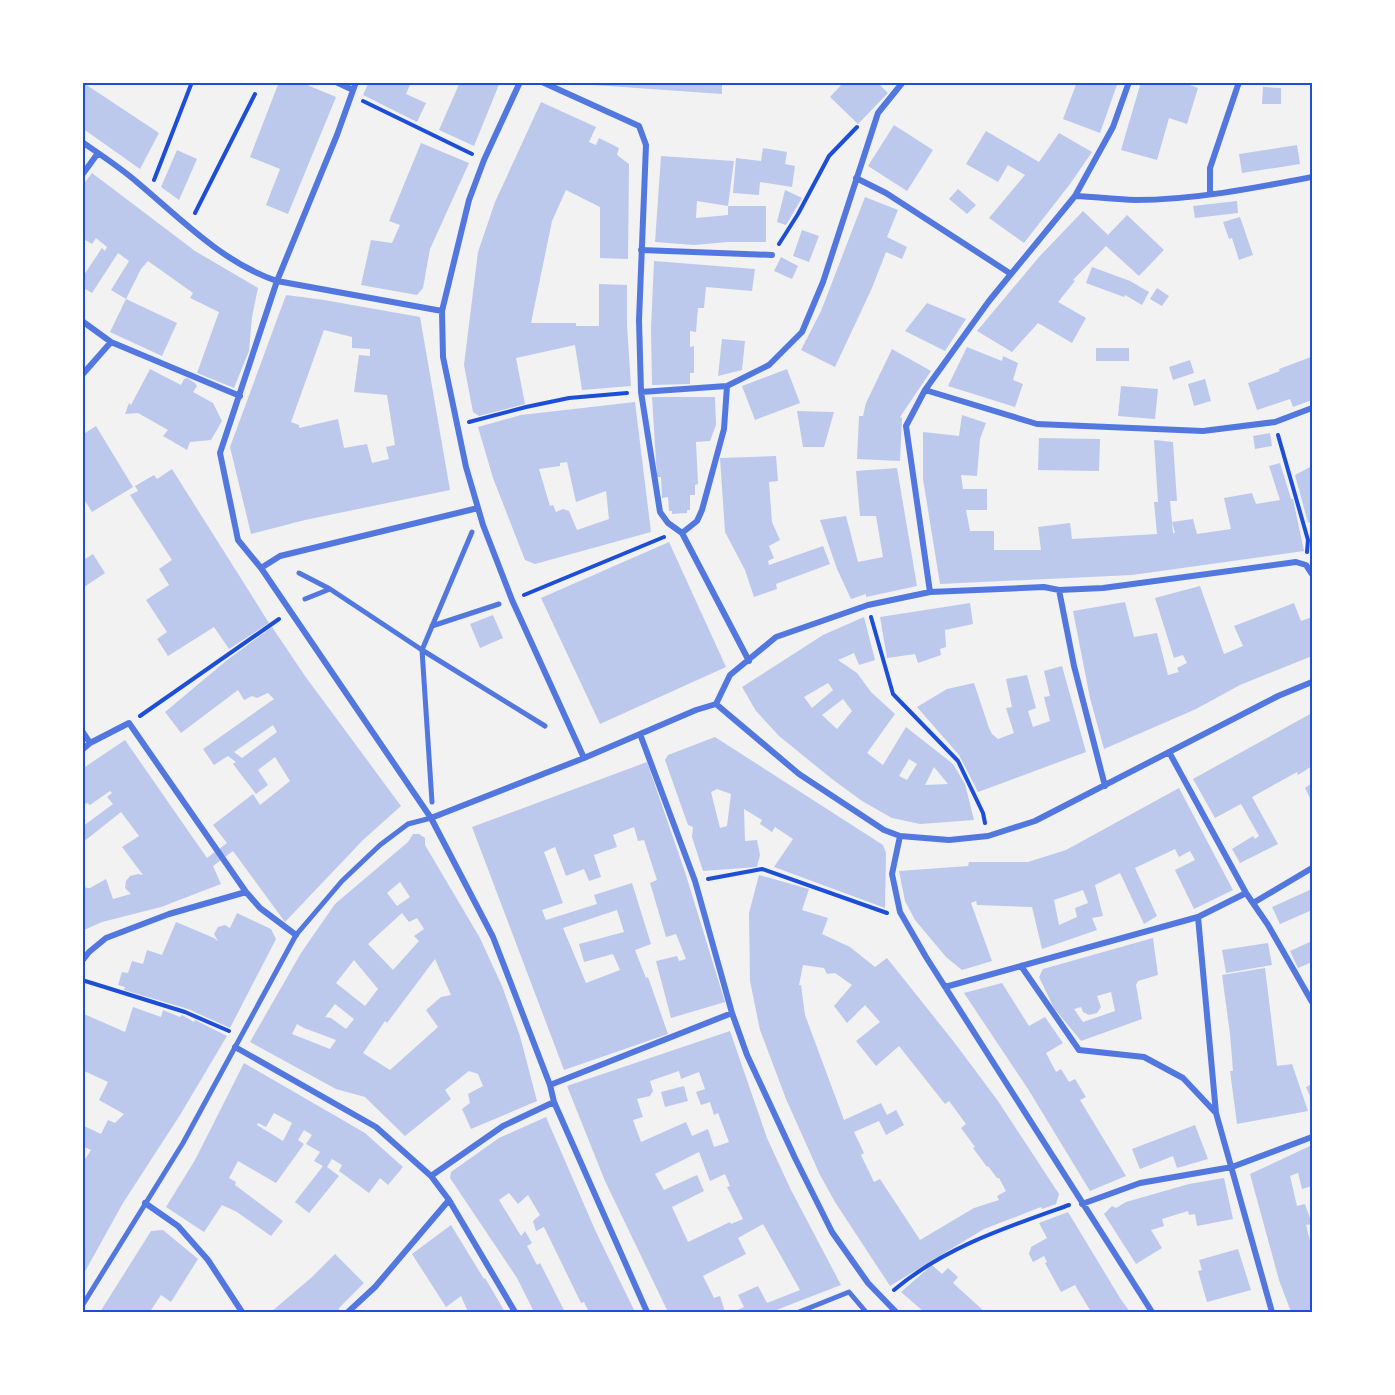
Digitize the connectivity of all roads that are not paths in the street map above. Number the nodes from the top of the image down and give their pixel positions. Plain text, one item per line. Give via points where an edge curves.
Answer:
1 (336, 82) edge
2 (356, 82) edge
3 (520, 82) edge
4 (542, 82) edge
5 (903, 82) edge
6 (1129, 82) edge
7 (1239, 82) edge
8 (353, 90) junction
9 (82, 142) edge
10 (98, 153) junction
11 (82, 175) edge
12 (1312, 177) edge
13 (856, 178) junction
14 (1210, 193) junction
15 (1075, 196) junction
16 (641, 250) junction
17 (772, 255) road end
18 (1011, 274) junction
19 (277, 281) junction
20 (442, 310) junction
21 (82, 321) edge
22 (111, 342) junction
23 (82, 375) edge
24 (727, 386) junction
25 (926, 390) junction
26 (641, 392) junction
27 (240, 396) junction
28 (1312, 408) edge
29 (478, 508) junction
30 (472, 532) dead end
31 (682, 533) junction
32 (261, 568) junction
33 (298, 573) dead end
34 (1312, 574) edge
35 (330, 589) junction
36 (1059, 590) junction
37 (930, 592) junction
38 (305, 599) dead end
39 (499, 604) dead end
40 (432, 626) junction
41 (422, 650) junction
42 (749, 661) junction
43 (1312, 682) edge
44 (716, 704) junction
45 (545, 726) dead end
46 (82, 731) edge
47 (640, 734) junction
48 (90, 743) junction
49 (82, 750) edge
50 (1169, 752) junction
51 (584, 758) junction
52 (1105, 786) junction
53 (432, 802) dead end
54 (430, 818) junction
55 (900, 836) junction
56 (1312, 868) edge
57 (246, 892) junction
58 (1246, 893) junction
59 (1253, 903) junction
60 (1198, 917) junction
61 (296, 935) junction
62 (82, 961) edge
63 (1021, 966) junction
64 (945, 987) junction
65 (1312, 1002) edge
66 (732, 1013) junction
67 (235, 1047) junction
68 (550, 1085) junction
69 (554, 1102) junction
70 (1216, 1113) junction
71 (1312, 1137) edge
72 (1232, 1167) junction
73 (431, 1176) junction
74 (449, 1200) junction
75 (145, 1203) junction
76 (1082, 1204) junction
77 (82, 1306) edge
78 (242, 1312) edge
79 (348, 1312) edge
80 (515, 1312) edge
81 (647, 1312) edge
82 (799, 1312) edge
83 (866, 1312) edge
84 (896, 1312) edge
85 (1152, 1312) edge
86 (1272, 1312) edge

1 - 8 street
2 - 8 street
3 - 20 street via 469,200
4 - 16 street via 639,126 646,145
5 - 13 street via 878,113
6 - 15 street via 1113,127
7 - 14 street via 1210,168
8 - 19 street
9 - 10 street
10 - 11 street
10 - 19 street via 228,257
12 - 14 street
13 - 18 street via 886,193
13 - 24 street via 823,282 802,332 769,365
14 - 15 street via 1135,200
15 - 18 street
16 - 17 street
16 - 26 street
18 - 25 street
19 - 20 street
19 - 27 street
20 - 29 street via 443,357
21 - 22 street
22 - 23 street
22 - 27 street
24 - 26 street
24 - 31 street via 723,429 702,510 698,521
25 - 28 street via 1037,424 1203,431 1275,422
25 - 37 street via 906,426
26 - 31 street via 660,512
27 - 32 street via 220,453 238,540
29 - 32 street via 280,556
29 - 51 street via 512,600
30 - 40 street
31 - 42 street
32 - 54 street
33 - 35 street
34 - 36 street via 1306,565 1296,562 1144,584
35 - 38 street
35 - 41 street
36 - 37 street via 1044,587
36 - 52 street
37 - 42 street via 868,605 776,637
39 - 40 street
40 - 41 street
41 - 45 street
41 - 53 street
42 - 44 street via 730,675
43 - 50 street
44 - 47 street
44 - 55 street via 799,774 884,830
46 - 48 street
47 - 51 street
47 - 66 street via 695,881
48 - 49 street
48 - 57 street via 129,723
50 - 52 street
50 - 58 street
51 - 54 street
52 - 55 street via 1035,821 988,836 949,840
54 - 61 street via 408,824 380,845 342,880
54 - 68 street via 493,937
55 - 64 street via 892,874 900,912
56 - 59 street
57 - 61 street via 260,908
57 - 62 street via 169,914 106,938
58 - 59 street
58 - 60 street
59 - 65 street
60 - 63 street
60 - 70 street
61 - 67 street
63 - 64 street
63 - 70 street via 1079,1050 1144,1057 1183,1078
64 - 76 street
66 - 68 street
66 - 84 street via 747,1055 832,1232 868,1282
67 - 73 street via 376,1127
67 - 75 street
68 - 69 street
69 - 73 street via 502,1126
69 - 81 street
70 - 72 street
71 - 72 street
72 - 76 street via 1140,1183
72 - 86 street
73 - 74 street
74 - 79 street via 375,1287
74 - 80 street
75 - 77 street
75 - 78 street via 178,1226 208,1260
76 - 85 street
82 - 83 street via 849,1292

